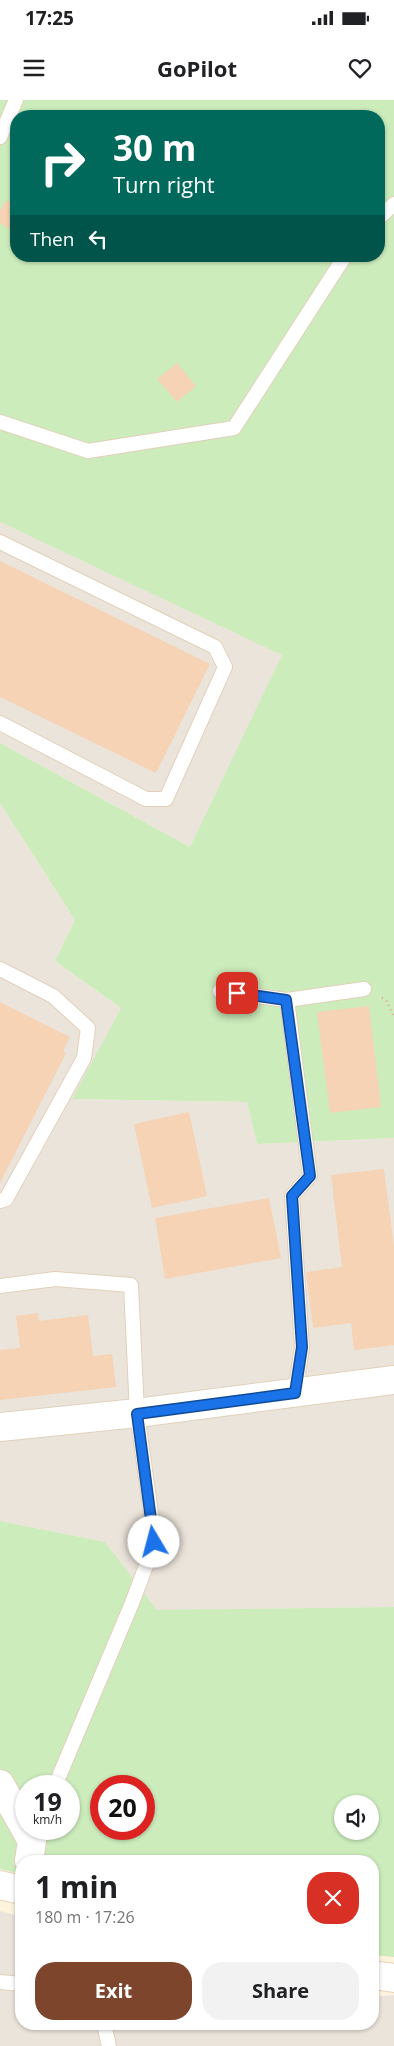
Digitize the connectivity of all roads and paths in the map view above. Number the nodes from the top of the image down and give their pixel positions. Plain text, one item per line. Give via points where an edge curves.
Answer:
1 (10, 114) edge
2 (0, 137) edge
3 (342, 262) edge
4 (0, 422) edge
5 (0, 542) edge
6 (0, 723) edge
7 (0, 970) edge
8 (364, 989) dead end
9 (220, 991) dead end
10 (286, 1000) junction
11 (0, 1201) edge
12 (0, 1286) edge
13 (394, 1380) edge
14 (295, 1393) junction
15 (137, 1414) junction
16 (0, 1427) edge
17 (60, 1775) edge
18 (0, 1784) edge
19 (32, 1844) edge
20 (0, 1885) edge
21 (15, 1889) edge
22 (379, 1976) edge
23 (394, 1978) edge
24 (0, 1982) edge
25 (15, 1983) edge
26 (105, 2030) edge
27 (109, 2046) edge

1 - 2 lane
3 - 4 lane via 234,428 88,451
5 - 6 lane via 215,647 225,667 166,799 146,799
7 - 11 lane via 53,996 88,1028 84,1058 6,1199
8 - 10 lane
9 - 10 lane
10 - 14 lane via 310,1176 292,1196 302,1347
12 - 15 lane via 55,1279 131,1285
13 - 14 street
14 - 15 street
15 - 16 street
15 - 17 lane via 154,1542 132,1603
18 - 19 street
20 - 21 street
22 - 23 street
24 - 25 lane
26 - 27 lane

